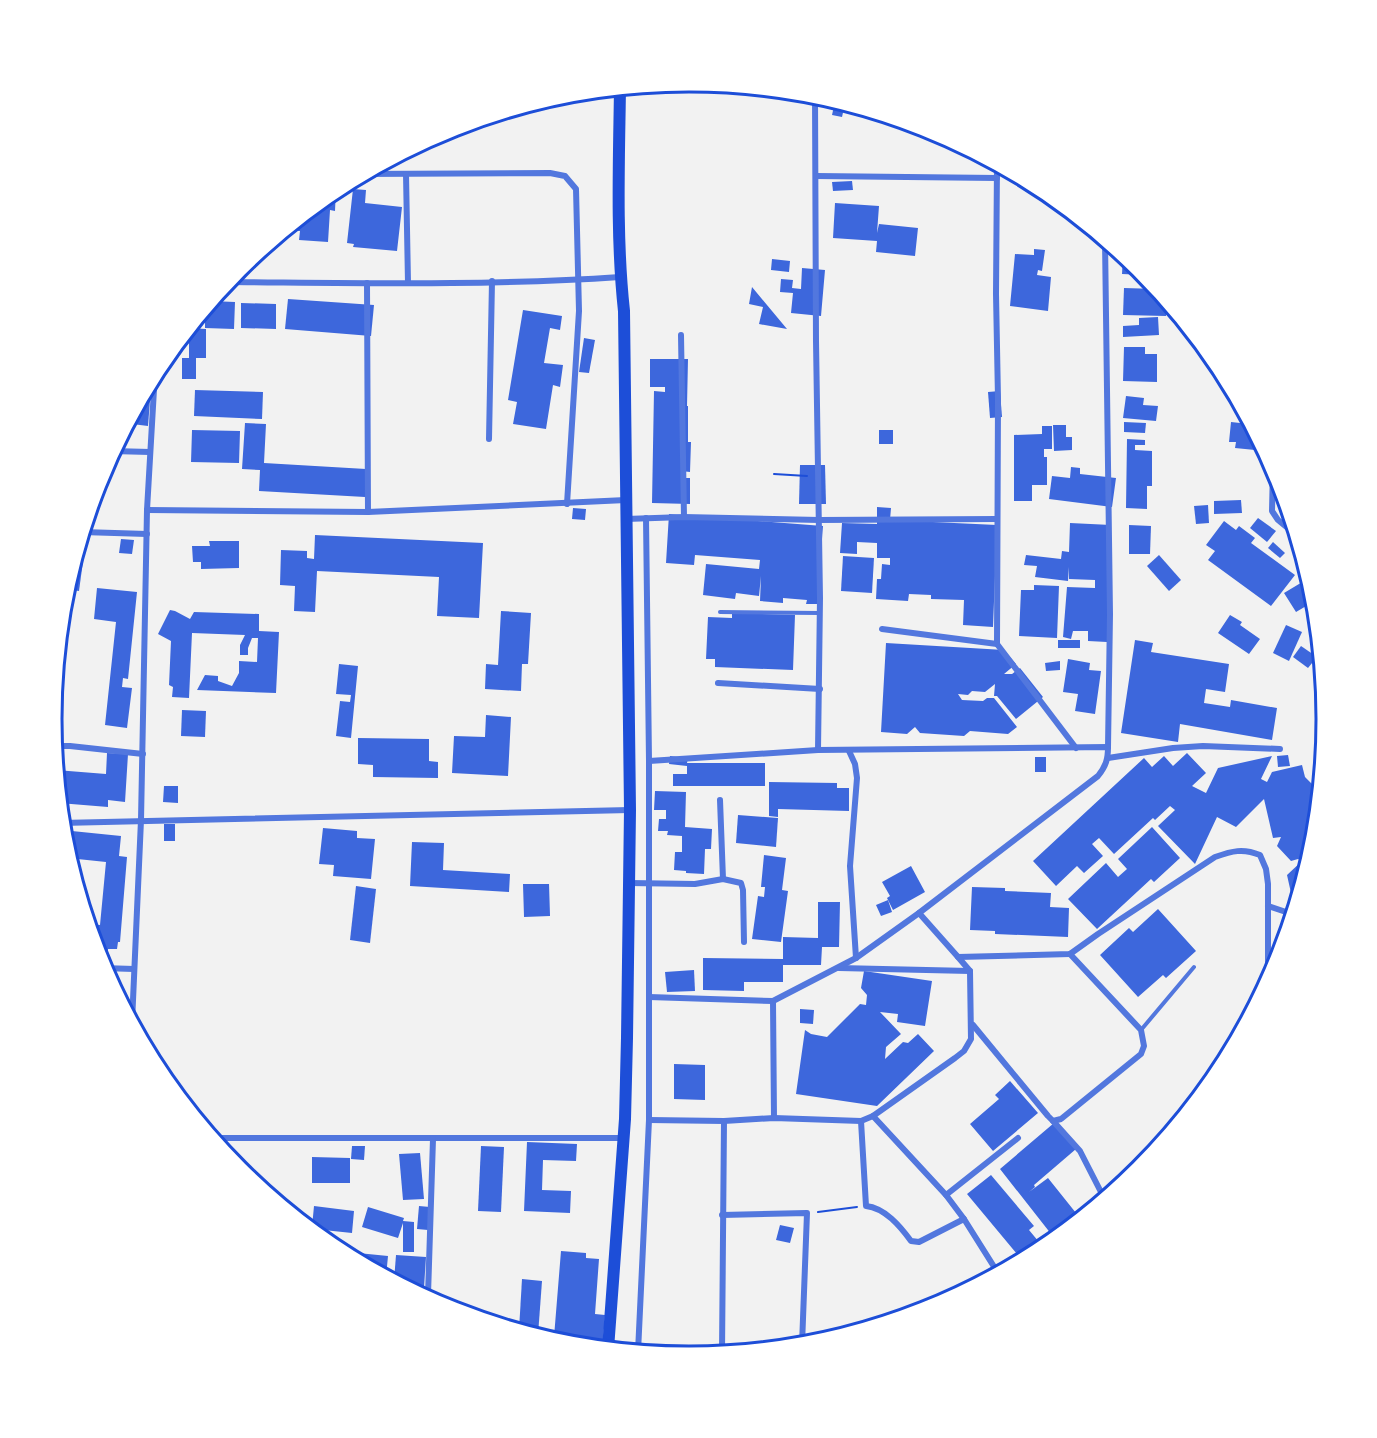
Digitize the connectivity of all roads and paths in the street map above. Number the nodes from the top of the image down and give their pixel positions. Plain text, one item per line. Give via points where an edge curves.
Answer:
1 (620, 96) edge
2 (815, 105) edge
3 (997, 173) edge
4 (379, 174) edge
5 (406, 174) junction
6 (816, 176) junction
7 (997, 178) junction
8 (1105, 251) edge
9 (620, 277) junction
10 (579, 280) junction
11 (492, 281) junction
12 (239, 282) edge
13 (367, 283) junction
14 (408, 283) junction
15 (681, 335) dead end
16 (153, 394) edge
17 (489, 439) dead end
18 (122, 451) edge
19 (150, 452) junction
20 (774, 474) dead end
21 (819, 477) junction
22 (1272, 491) edge
23 (626, 500) junction
24 (567, 504) junction
25 (147, 510) junction
26 (368, 512) junction
27 (684, 517) junction
28 (646, 518) junction
29 (626, 519) junction
30 (997, 519) junction
31 (819, 520) junction
32 (1285, 525) edge
33 (90, 532) edge
34 (147, 534) junction
35 (720, 612) dead end
36 (820, 613) junction
37 (882, 629) dead end
38 (997, 644) junction
39 (718, 683) dead end
40 (820, 689) junction
41 (63, 746) edge
42 (1108, 747) junction
43 (1076, 748) junction
44 (1280, 749) dead end
45 (818, 750) junction
46 (849, 751) junction
47 (143, 754) junction
48 (1108, 758) junction
49 (649, 761) junction
50 (720, 800) dead end
51 (630, 810) junction
52 (141, 820) junction
53 (71, 823) edge
54 (723, 879) junction
55 (629, 883) junction
56 (649, 884) junction
57 (1268, 906) junction
58 (1285, 912) edge
59 (918, 913) junction
60 (744, 942) dead end
61 (1070, 954) junction
62 (958, 957) junction
63 (856, 958) junction
64 (1268, 959) edge
65 (1194, 967) dead end
66 (113, 968) edge
67 (838, 968) junction
68 (134, 969) junction
69 (970, 971) junction
70 (649, 997) junction
71 (773, 1001) junction
72 (133, 1008) edge
73 (972, 1025) junction
74 (1141, 1030) junction
75 (873, 1116) junction
76 (774, 1118) junction
77 (649, 1120) junction
78 (724, 1120) junction
79 (861, 1121) junction
80 (1053, 1121) junction
81 (223, 1138) edge
82 (624, 1138) junction
83 (1018, 1138) dead end
84 (433, 1139) junction
85 (1101, 1191) edge
86 (946, 1195) junction
87 (866, 1206) junction
88 (807, 1213) junction
89 (722, 1215) junction
90 (964, 1219) junction
91 (994, 1266) edge
92 (428, 1289) edge
93 (802, 1335) edge
94 (609, 1341) edge
95 (638, 1344) edge
96 (722, 1345) edge

1 - 9 main road
2 - 6 street
3 - 7 street
4 - 5 street
5 - 10 street via 565,176 576,189
5 - 14 street
6 - 7 street
6 - 21 street
7 - 30 street
8 - 42 street
9 - 10 street
9 - 23 main road via 624,311
10 - 11 street
10 - 24 street
11 - 14 street
11 - 17 street
12 - 13 street
13 - 14 street
13 - 26 street
15 - 27 street
16 - 19 street
18 - 19 street
19 - 25 street
20 - 21 path
21 - 31 street
22 - 32 street via 1272,511
23 - 24 street
23 - 29 main road
24 - 26 street
25 - 26 street
25 - 34 street
27 - 28 street
27 - 31 street
28 - 29 street
28 - 49 street
29 - 51 main road
30 - 31 street
30 - 38 street
31 - 36 street
33 - 34 street
34 - 47 street
35 - 36 lane
36 - 40 street
37 - 38 street
38 - 43 street
39 - 40 street
40 - 45 street
41 - 47 street
42 - 43 street
42 - 48 street
43 - 46 street
44 - 48 street via 1203,746
45 - 46 street
45 - 49 street
46 - 63 street via 857,778 850,866
47 - 52 street
48 - 59 street via 1098,776
49 - 56 street
50 - 54 street
51 - 52 street
51 - 55 main road
52 - 53 street
52 - 68 street
54 - 56 street via 695,884
54 - 60 street via 741,884 743,890
55 - 56 street
55 - 82 main road
56 - 70 street
57 - 58 street
57 - 61 street via 1266,869 1260,855 1233,850 1215,857
57 - 64 street
59 - 62 street
59 - 63 street
61 - 62 street
61 - 74 street
62 - 69 street
63 - 67 street
65 - 74 lane
66 - 68 street
67 - 69 street
67 - 71 street
68 - 72 street
69 - 73 street
70 - 71 street
70 - 77 street
71 - 76 street
73 - 75 street via 971,1040 964,1051
73 - 80 street
74 - 80 street via 1141,1054 1061,1119
75 - 79 street
75 - 86 street
76 - 78 street
76 - 79 street
77 - 78 street
77 - 95 street
78 - 89 street
79 - 87 street
80 - 85 street via 1080,1151
81 - 84 street
82 - 84 street
82 - 94 main road
83 - 86 street
84 - 92 street
86 - 90 street
87 - 88 path
87 - 90 street via 899,1224 911,1241 919,1242
88 - 89 street
88 - 93 street
89 - 96 street
90 - 91 street

